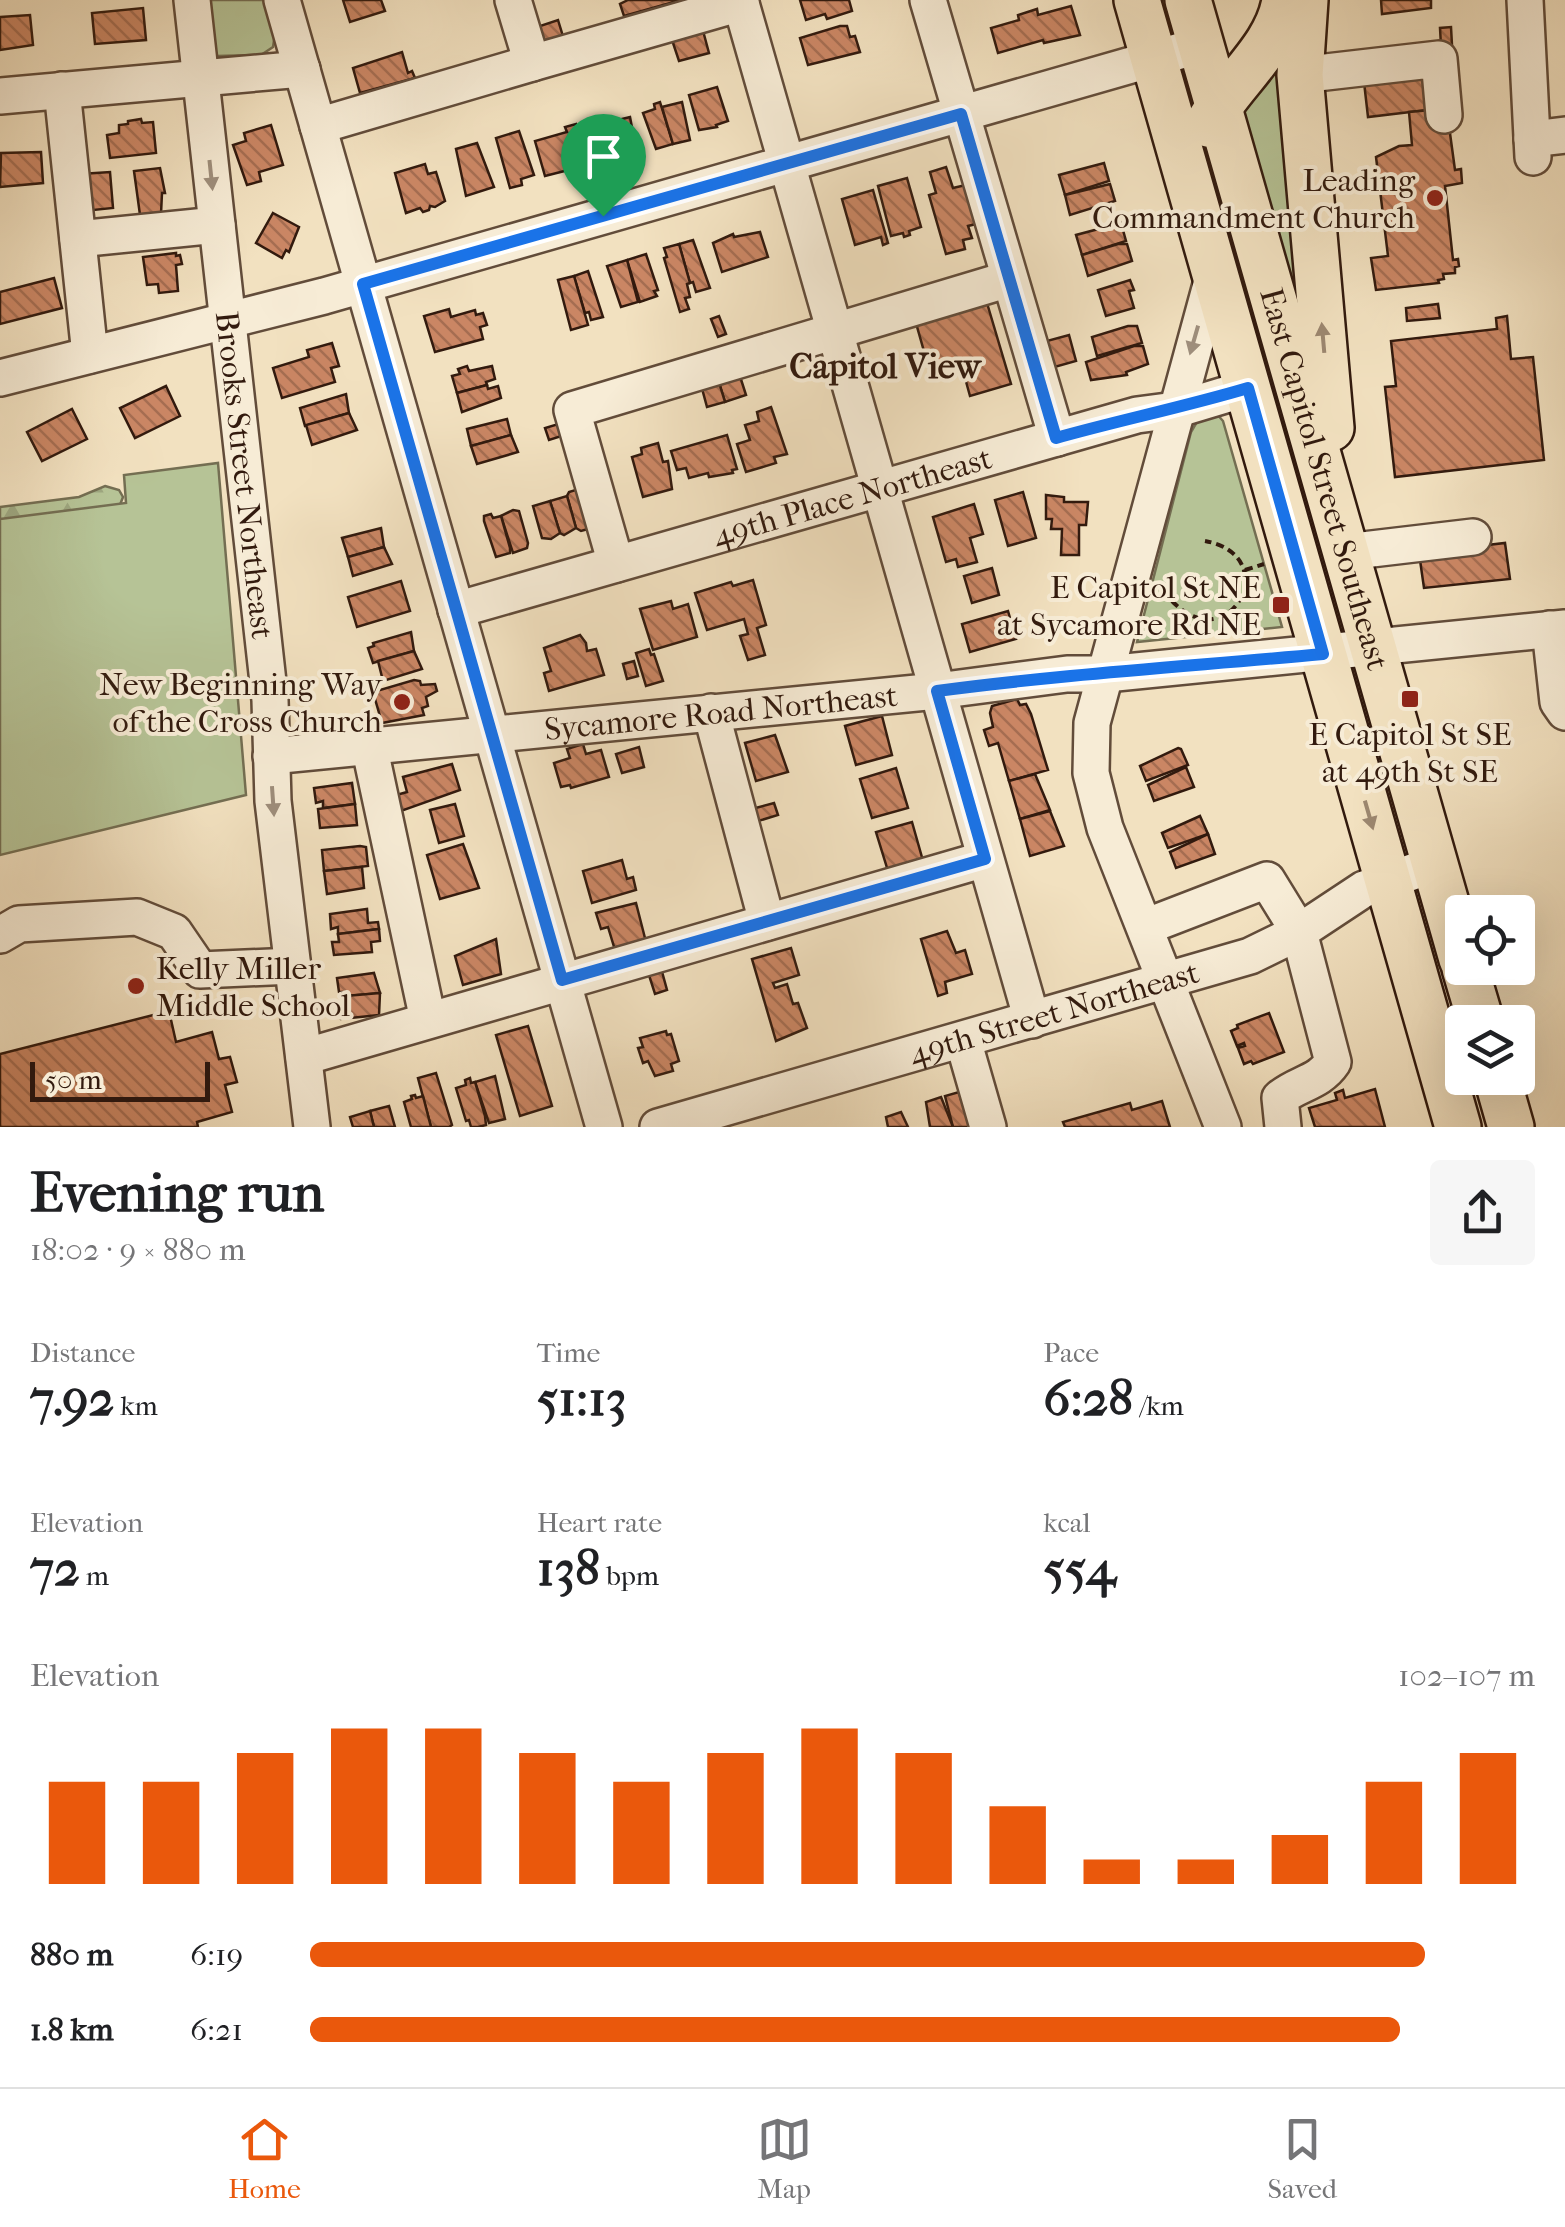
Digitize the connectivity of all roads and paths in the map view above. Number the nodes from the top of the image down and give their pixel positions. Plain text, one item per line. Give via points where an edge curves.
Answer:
1 (192, 0) edge
2 (282, 0) edge
3 (514, 0) edge
4 (928, 0) edge
5 (1138, 0) edge
6 (1188, 0) edge
7 (1267, 0) edge
8 (1285, 0) edge
9 (1305, 0) edge
10 (1525, 0) edge
11 (741, 2) edge
12 (1202, 45) junction
13 (1154, 58) junction
14 (532, 64) junction
15 (302, 69) junction
16 (1300, 75) junction
17 (200, 78) junction
18 (62, 90) junction
19 (0, 96) edge
20 (1219, 107) junction
21 (961, 114) junction
22 (1444, 115) dead end
23 (318, 126) junction
24 (1543, 144) edge
25 (787, 164) junction
26 (1190, 190) junction
27 (217, 225) junction
28 (78, 239) junction
29 (1214, 270) junction
30 (1009, 279) junction
31 (363, 284) junction
32 (228, 321) junction
33 (834, 330) junction
34 (90, 355) junction
35 (0, 378) edge
36 (1248, 388) junction
37 (1175, 410) junction
38 (1056, 438) junction
39 (880, 490) junction
40 (1333, 506) junction
41 (1474, 537) dead end
42 (1205, 541) dead end
43 (1346, 552) junction
44 (616, 564) junction
45 (1264, 564) dead end
46 (1245, 570) junction
47 (1172, 601) dead end
48 (456, 610) junction
49 (1557, 628) edge
50 (1349, 651) junction
51 (1106, 674) junction
52 (937, 691) junction
53 (711, 712) junction
54 (1565, 712) edge
55 (491, 734) junction
56 (370, 745) junction
57 (272, 756) junction
58 (985, 859) junction
59 (1435, 864) junction
60 (1388, 880) junction
61 (1445, 899) edge
62 (767, 922) junction
63 (1145, 927) junction
64 (1299, 932) junction
65 (0, 935) edge
66 (293, 966) junction
67 (562, 980) junction
68 (1166, 982) junction
69 (428, 1020) junction
70 (1032, 1020) junction
71 (963, 1040) junction
72 (304, 1057) junction
73 (1502, 1095) edge
74 (1281, 1118) edge
75 (312, 1127) edge
76 (604, 1127) edge
77 (658, 1127) edge
78 (988, 1127) edge
79 (1223, 1127) edge
80 (1458, 1127) edge
81 (1511, 1127) edge

1 - 17 street, Brooks Street Northeast
2 - 15 street
3 - 14 street
4 - 21 street
5 - 13 main road
6 - 12 main road, East Capitol Street Southeast
7 - 12 main road via 1234,32
8 - 20 main road via 1283,16
9 - 16 main road
10 - 24 street
11 - 14 street
11 - 25 street
12 - 13 street
12 - 20 main road, East Capitol Street Southeast
13 - 21 street
13 - 26 main road
14 - 23 street
15 - 17 street
15 - 23 street
16 - 22 street via 1439,60
40 -> 16 main road
17 - 18 street
17 -> 27 street, Brooks Street Northeast
18 - 19 street
18 - 28 street
20 - 26 main road via 1201,138
20 - 40 main road, East Capitol Street Southeast
21 - 25 street
21 - 30 street
23 - 31 street
25 - 31 street
25 - 33 street
26 - 29 main road
27 - 28 street
27 - 32 street, Brooks Street Northeast
28 - 34 street
29 - 36 main road
29 -> 37 street
30 - 33 street
30 - 38 street
31 - 32 street
31 - 48 street
32 - 34 street
32 - 57 street, Brooks Street Northeast
33 - 39 street
33 - 44 street via 572,410
34 - 35 street
36 - 37 street, 49th Place Northeast
36 - 50 main road
37 - 38 street, 49th Place Northeast
37 - 51 street
38 - 39 street, 49th Place Northeast
39 - 44 street, 49th Place Northeast
39 - 52 street
40 - 43 main road, East Capitol Street Southeast
41 - 43 street
42 - 46 path via 1236,554
43 - 50 main road, East Capitol Street Southeast
44 - 48 street, 49th Place Northeast
45 - 46 path
46 - 47 path via 1243,595 1227,615 1198,620
48 - 55 street
49 - 50 street, Sycamore Road Northeast
49 - 54 street via 1558,702
50 - 51 street, Sycamore Road Northeast
50 - 59 main road, East Capitol Street Southeast
50 -> 60 main road
51 - 52 street, Sycamore Road Northeast
51 - 63 street via 1092,724 1091,773 1104,828
52 - 53 street, Sycamore Road Northeast
52 - 58 street
53 - 55 street, Sycamore Road Northeast
53 - 62 street
55 - 56 street, Sycamore Road Northeast
55 - 67 street
56 - 57 street, Sycamore Road Northeast
56 - 69 street
57 -> 66 street, Brooks Street Northeast
58 - 62 street
58 - 70 street
59 - 60 street, 49th Street Northeast
59 - 61 main road, East Capitol Street Southeast
60 - 64 street, 49th Street Northeast
60 - 80 main road
62 - 67 street
63 - 64 street via 1267,880
63 - 68 street
64 - 68 street, 49th Street Northeast via 1250,956
64 - 74 street via 1333,1062 1316,1081 1285,1092
65 - 66 street via 19,924 136,917 174,932 200,970
66 - 72 street, Brooks Street Northeast
67 - 69 street
67 - 76 street
68 - 70 street, 49th Street Northeast
68 - 79 street
69 - 72 street
70 - 71 street, 49th Street Northeast
71 - 77 street, 49th Street Northeast
71 - 78 street
72 - 75 street, Brooks Street Northeast
73 - 81 main road

